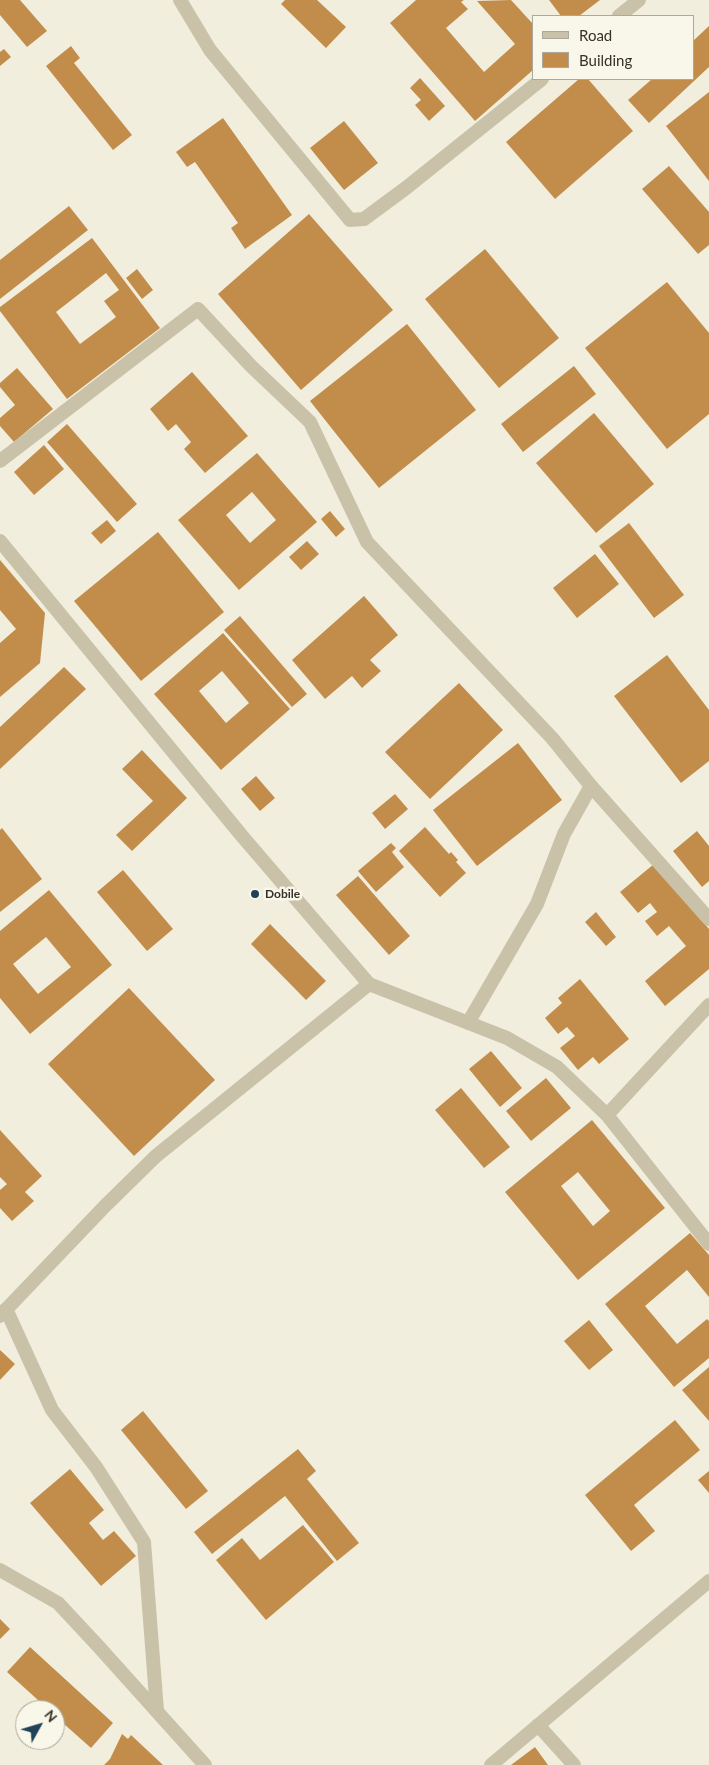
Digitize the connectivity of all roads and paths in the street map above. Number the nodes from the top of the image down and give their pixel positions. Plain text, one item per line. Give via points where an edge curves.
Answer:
1 (180, 0) edge
2 (639, 0) edge
3 (620, 15) edge
4 (541, 80) edge
5 (0, 460) edge
6 (0, 541) edge
7 (591, 786) junction
8 (709, 920) edge
9 (369, 984) junction
10 (709, 1006) edge
11 (468, 1023) junction
12 (607, 1115) junction
13 (709, 1244) edge
14 (3, 1313) edge
15 (0, 1570) edge
16 (709, 1581) edge
17 (157, 1711) junction
18 (538, 1725) junction
19 (205, 1765) edge
20 (491, 1765) edge
21 (574, 1765) edge

1 - 4 street via 210,50 350,220 364,219
2 - 3 street
5 - 7 street via 198,309 310,422 367,542 552,738
6 - 9 street via 242,836
7 - 8 street
7 - 11 street via 564,834 537,904
9 - 11 street
9 - 14 street via 156,1156
10 - 12 street
11 - 12 street via 507,1038 557,1067
12 - 13 street
14 - 17 street via 52,1410 96,1467 144,1542
15 - 17 street via 58,1603
16 - 18 street
17 - 19 street
18 - 20 street
18 - 21 street

